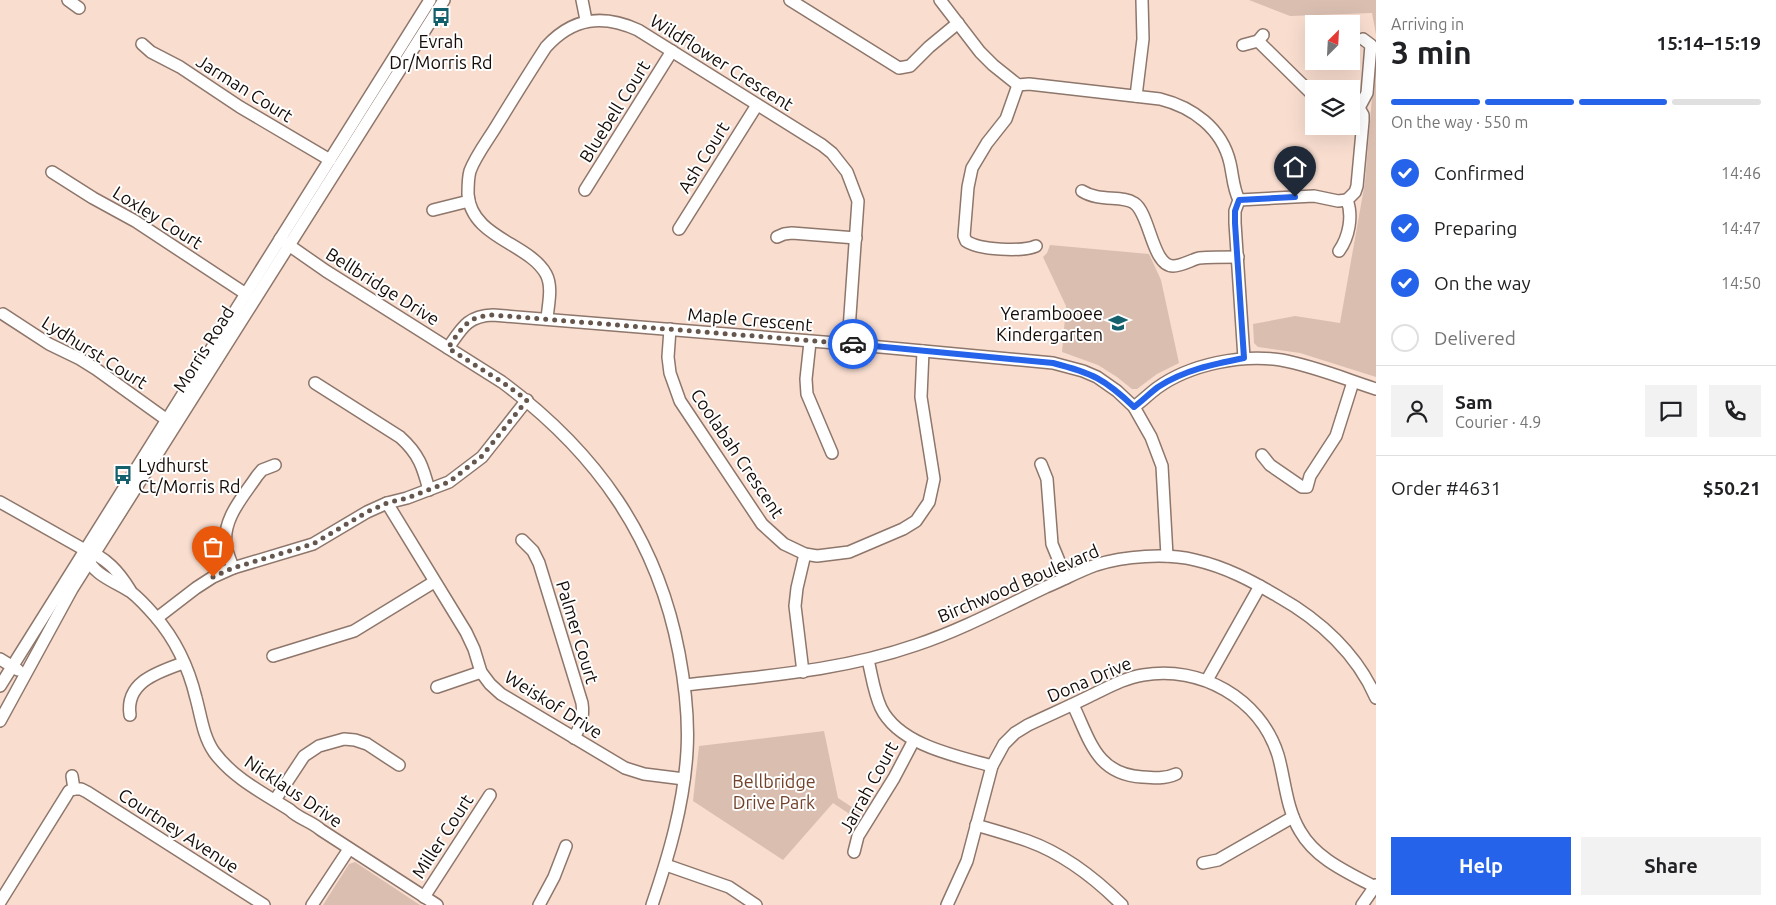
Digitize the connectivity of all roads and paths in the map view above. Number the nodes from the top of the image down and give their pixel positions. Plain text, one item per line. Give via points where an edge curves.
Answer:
1 (68, 0) edge
2 (430, 0) edge
3 (444, 0) edge
4 (582, 0) edge
5 (790, 0) edge
6 (940, 0) edge
7 (1142, 0) edge
8 (79, 8) dead end
9 (586, 20) junction
10 (958, 23) junction
11 (1363, 39) dead end
12 (142, 44) dead end
13 (1243, 45) dead end
14 (672, 51) junction
15 (1018, 85) junction
16 (1305, 86) edge
17 (1136, 96) junction
18 (1360, 100) edge
19 (757, 105) junction
20 (1360, 111) edge
21 (330, 160) junction
22 (52, 172) dead end
23 (585, 190) dead end
24 (1082, 191) dead end
25 (1239, 200) junction
26 (1347, 200) junction
27 (469, 201) junction
28 (433, 210) dead end
29 (679, 229) dead end
30 (777, 238) dead end
31 (856, 238) junction
32 (284, 242) junction
33 (1036, 246) dead end
34 (1339, 251) dead end
35 (1238, 257) junction
36 (260, 281) junction
37 (246, 294) junction
38 (4, 313) edge
39 (547, 319) junction
40 (670, 330) junction
41 (810, 342) junction
42 (848, 344) junction
43 (448, 348) junction
44 (923, 351) junction
45 (1244, 358) junction
46 (1353, 382) junction
47 (315, 383) dead end
48 (1376, 389) edge
49 (527, 400) junction
50 (1134, 407) junction
51 (167, 420) junction
52 (832, 453) dead end
53 (1262, 455) dead end
54 (1041, 464) dead end
55 (275, 465) dead end
56 (430, 490) junction
57 (0, 502) edge
58 (387, 503) junction
59 (522, 540) dead end
60 (805, 554) junction
61 (90, 556) junction
62 (1167, 556) junction
63 (233, 568) junction
64 (1066, 578) junction
65 (434, 582) junction
66 (1260, 586) junction
67 (157, 618) junction
68 (274, 656) dead end
69 (0, 658) edge
70 (868, 660) junction
71 (183, 662) junction
72 (12, 666) junction
73 (481, 672) junction
74 (802, 672) junction
75 (26, 675) junction
76 (2, 679) edge
77 (1207, 680) junction
78 (20, 685) junction
79 (685, 685) junction
80 (438, 687) dead end
81 (1376, 698) edge
82 (1073, 705) junction
83 (130, 715) dead end
84 (0, 721) edge
85 (574, 738) junction
86 (914, 740) junction
87 (399, 765) dead end
88 (992, 766) junction
89 (1176, 774) dead end
90 (72, 776) dead end
91 (684, 779) junction
92 (74, 789) junction
93 (490, 795) dead end
94 (275, 800) junction
95 (1293, 817) junction
96 (976, 825) junction
97 (566, 846) dead end
98 (349, 849) junction
99 (854, 852) dead end
100 (1203, 863) dead end
101 (666, 865) junction
102 (1375, 886) edge
103 (424, 897) junction
104 (0, 902) edge
105 (261, 904) edge
106 (312, 905) edge
107 (437, 905) edge
108 (539, 905) edge
109 (652, 905) edge
110 (756, 905) edge
111 (947, 905) edge
112 (1122, 905) edge
113 (1362, 905) edge

1 - 8 street
2 - 21 street, Morris Road
3 - 32 street, Morris Road
4 - 9 street
5 - 10 street via 904,69
6 - 10 street
7 - 17 street via 1143,39
9 - 14 street, Wildflower Crescent via 625,24
9 - 27 street via 559,34 546,47 479,153 470,172
10 - 15 street via 980,52
11 - 18 street via 1371,45 1367,93
12 - 21 street, Jarman Court
13 - 16 street via 1260,38
14 - 19 street, Wildflower Crescent
14 - 23 street, Bluebell Court
15 - 17 street
15 - 33 street via 1006,119 972,168 964,236 966,241 976,246 1022,250
17 - 25 street via 1176,103 1204,120 1223,143
19 - 29 street, Ash Court
19 - 31 street, Wildflower Crescent via 822,146 841,162 858,201
20 - 26 street via 1363,122 1357,186
21 - 32 street, Morris Road
22 - 37 street, Loxley Court via 135,221
24 - 35 street via 1095,197 1135,203 1166,264 1175,266 1200,258
25 - 26 street via 1314,196
25 - 35 street via 1235,211
26 - 34 street via 1350,218
27 - 28 street
27 - 39 street via 485,227 534,261 546,274 550,288
30 - 31 street via 792,233
31 - 42 street, Wildflower Crescent
32 - 36 street, Morris Road
32 - 43 street, Bellbridge Drive
35 - 45 street
36 - 37 street, Morris Road
36 - 61 street, Morris Road
37 - 51 street, Morris Road
38 - 51 street, Lydhurst Court via 49,344 96,369
39 - 40 street, Maple Crescent
39 - 43 street, Maple Crescent via 482,316 465,324
40 - 41 street, Maple Crescent
40 - 60 street, Coolabah Crescent via 670,374 680,401 762,524 784,544
41 - 42 street, Maple Crescent
41 - 52 street via 807,394
42 - 44 street, Maple Crescent
43 - 49 street, Bellbridge Drive
44 - 50 street, Maple Crescent via 1053,363 1083,370 1117,391
44 - 60 street, Coolabah Crescent via 921,397 934,479 929,502 916,521 849,552 828,556
45 - 46 street via 1282,360
45 - 50 street via 1205,366 1179,376 1158,387
46 - 48 street
46 - 53 street via 1336,436 1310,476 1307,487 1302,488 1270,465
47 - 56 street via 411,447 422,464
49 - 56 street via 482,456 449,482
49 - 79 street, Bellbridge Drive via 582,453 626,513 661,585 673,622
50 - 62 street, Maple Crescent via 1162,466
51 - 61 street, Morris Road
54 - 64 street via 1047,479 1052,544
55 - 63 street via 262,470 257,476 228,522 226,546
56 - 58 street
57 - 61 street, Nicklaus Drive
58 - 63 street via 313,544
58 - 65 street, Weiskof Drive
59 - 85 street, Palmer Court via 539,562 582,703 582,724
60 - 74 street via 795,606
61 - 67 street, Nicklaus Drive via 108,579 130,592
61 - 72 street, Morris Road
61 - 75 street, Morris Road
62 - 64 street, Birchwood Boulevard via 1097,565
62 - 66 street, Birchwood Boulevard via 1218,566
63 - 67 street via 196,588
64 - 70 street, Birchwood Boulevard via 962,627
65 - 68 street via 354,631
65 - 73 street, Weiskof Drive via 466,632
66 - 77 street
66 - 81 street, Birchwood Boulevard via 1305,612 1326,630 1362,672
67 - 71 street, Nicklaus Drive
69 - 72 street
70 - 74 street, Birchwood Boulevard
70 - 86 street via 881,708 893,726
71 - 83 street via 141,683 132,695
71 - 94 street, Nicklaus Drive via 206,737 214,752 244,781
72 - 75 street
72 - 76 street, Morris Road
73 - 80 street
73 - 85 street, Weiskof Drive via 501,694
74 - 79 street, Birchwood Boulevard
75 - 78 street, Morris Road
76 - 78 street
77 - 82 street, Dona Drive via 1181,674 1143,675 1124,680
77 - 95 street, Dona Drive via 1245,703 1269,734
78 - 84 street, Morris Road
79 - 91 street, Bellbridge Drive via 687,750
82 - 88 street, Dona Drive via 1015,733 1004,744
82 - 89 street via 1097,754 1111,769 1129,776 1161,778
85 - 91 street, Weiskof Drive via 625,768
86 - 88 street
86 - 99 street, Jarrah Court via 858,836
87 - 94 street via 355,740 344,739 319,746 301,760
88 - 96 street, Dona Drive
90 - 92 street
91 - 101 street, Bellbridge Drive via 678,820
92 - 104 street via 69,791
92 - 105 street, Courtney Avenue via 87,792
93 - 103 street, Miller Court
94 - 98 street, Nicklaus Drive
95 - 100 street via 1218,860
95 - 102 street, Dona Drive via 1300,831 1322,857
96 - 111 street, Dona Drive via 967,861
96 - 112 street via 1052,851 1086,872
97 - 108 street
98 - 103 street, Nicklaus Drive
98 - 106 street
101 - 109 street, Bellbridge Drive
101 - 110 street via 729,887
102 - 113 street
103 - 107 street, Nicklaus Drive

